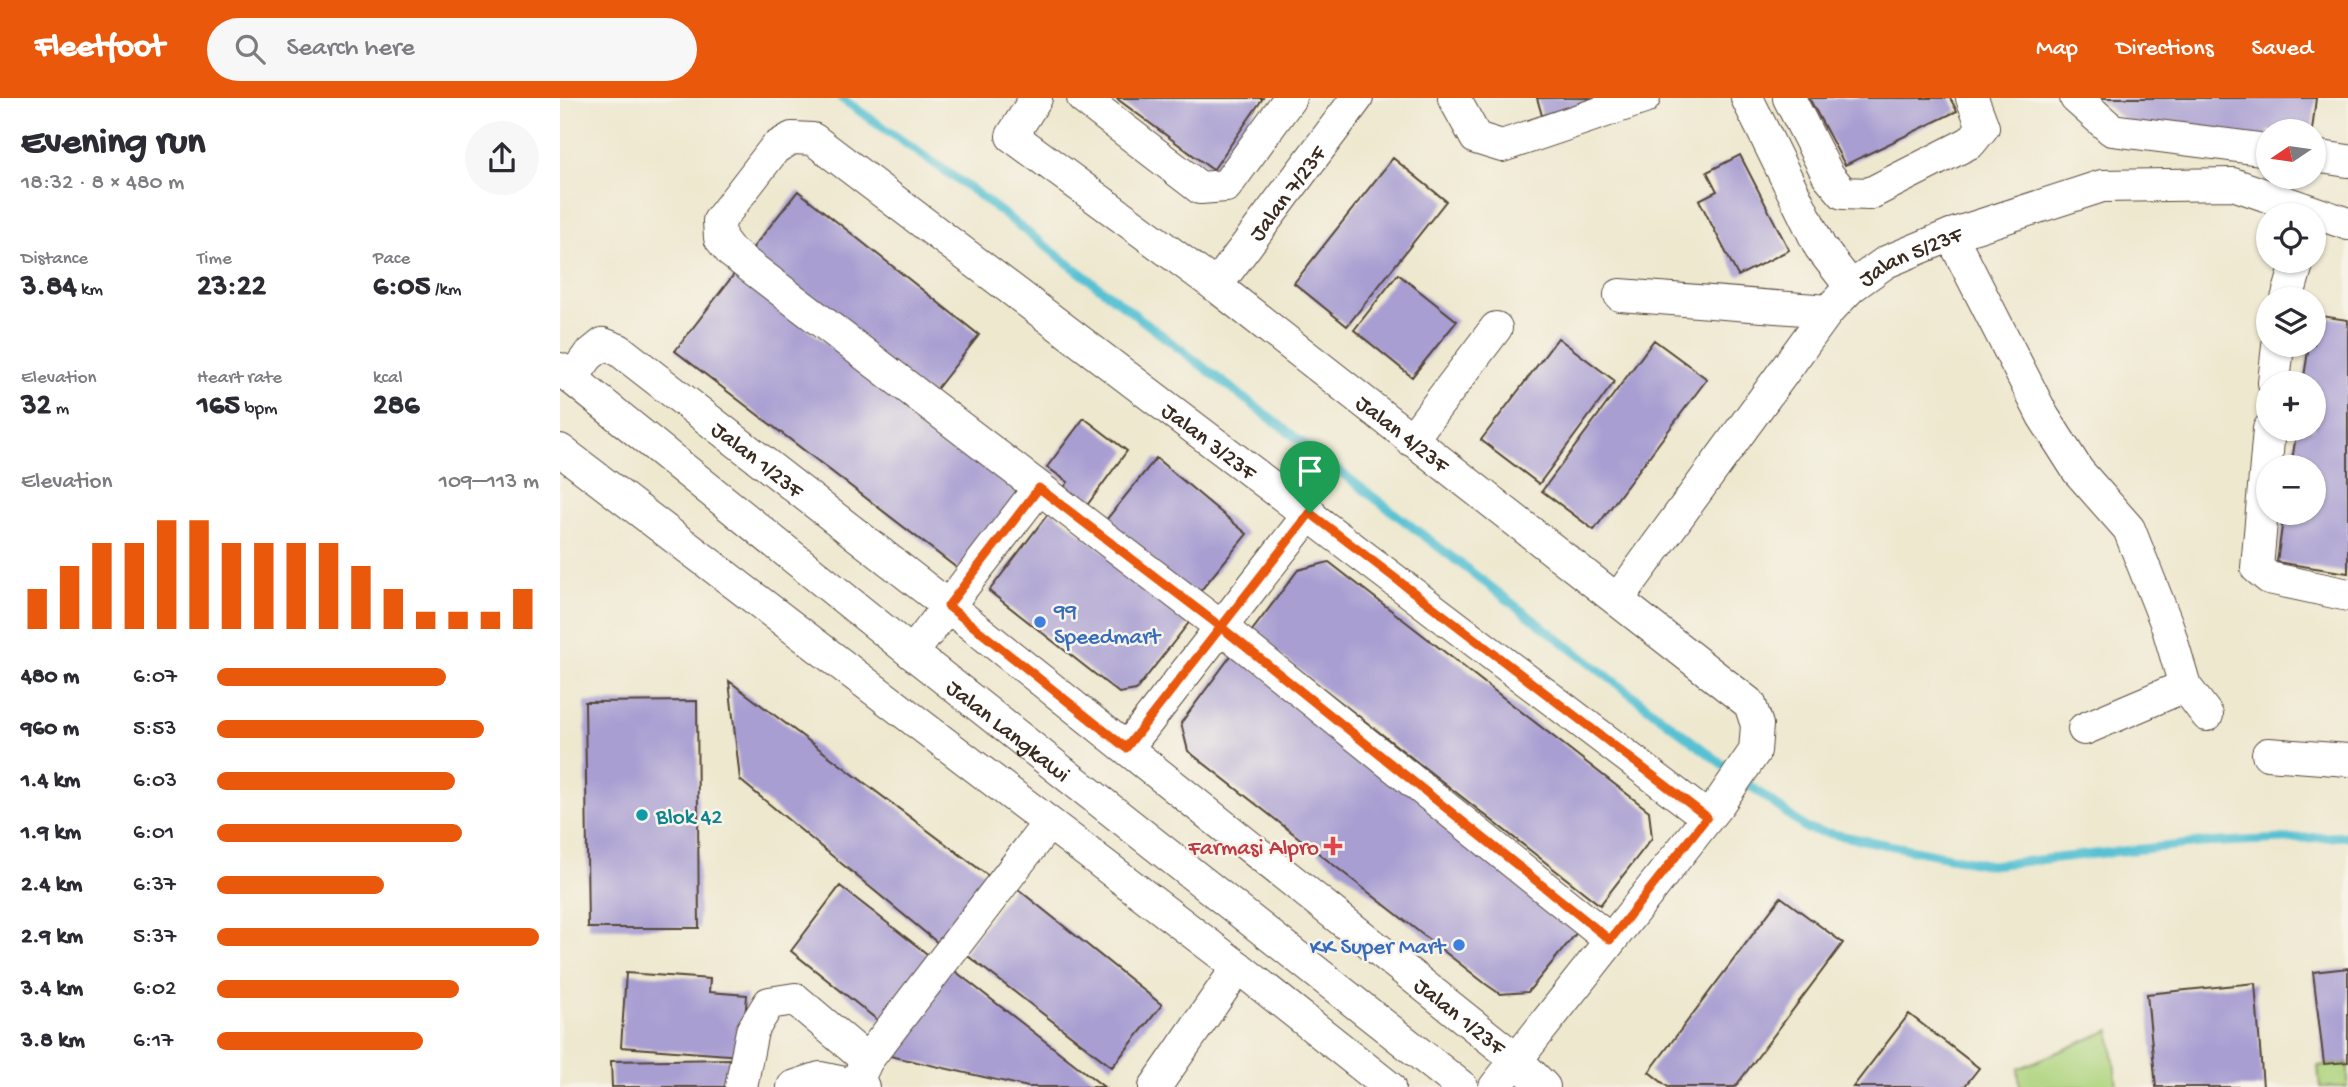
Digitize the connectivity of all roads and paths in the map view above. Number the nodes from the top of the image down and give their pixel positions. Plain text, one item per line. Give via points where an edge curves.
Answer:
1 (1036, 98) edge
2 (1083, 98) edge
3 (1290, 98) edge
4 (1357, 98) edge
5 (1454, 98) edge
6 (1644, 98) edge
7 (1747, 98) edge
8 (1789, 98) edge
9 (1972, 98) edge
10 (2076, 98) edge
11 (2256, 148) edge
12 (2326, 157) edge
13 (2348, 160) edge
14 (2283, 203) edge
15 (2326, 218) edge
16 (2348, 224) edge
17 (1951, 235) junction
18 (1216, 286) junction
19 (1851, 287) junction
20 (1620, 295) dead end
21 (1828, 311) junction
22 (1496, 328) dead end
23 (566, 373) edge
24 (1411, 439) junction
25 (2268, 441) edge
26 (566, 465) edge
27 (1039, 488) junction
28 (1310, 513) junction
29 (2348, 595) edge
30 (1618, 598) junction
31 (948, 606) junction
32 (1221, 627) junction
33 (912, 653) junction
34 (2185, 686) junction
35 (2207, 716) dead end
36 (2084, 729) dead end
37 (1126, 748) junction
38 (2268, 754) dead end
39 (2348, 760) edge
40 (1714, 809) junction
41 (1048, 824) junction
42 (1610, 940) junction
43 (1238, 967) junction
44 (1517, 1060) junction
45 (862, 1078) edge
46 (741, 1087) edge
47 (793, 1087) edge
48 (1154, 1087) edge
49 (1389, 1087) edge
50 (1462, 1087) edge
51 (1495, 1087) edge
52 (1544, 1087) edge

1 - 18 street, Jalan 4/23F via 1012,136
2 - 3 street via 1200,188 1226,186
4 - 18 street, Jalan 7/23F
5 - 6 street via 1476,138 1502,146
7 - 19 street via 1820,247
8 - 9 street via 1828,175 1843,193 1869,194 1971,142 1983,127
10 - 11 street via 2112,130
12 - 13 street
14 - 17 street, Jalan 5/23F via 2233,184 2102,186
15 - 16 street, Jalan 5/23F
17 - 19 street, Jalan 5/23F via 1886,262
17 - 34 street via 2043,416 2078,471 2129,529 2167,625
18 - 24 street, Jalan 4/23F
19 - 21 street, Jalan 5/23F
20 - 21 street
21 - 30 street, Jalan 5/23F
22 - 24 street
23 - 31 street, Jalan 1/23F via 603,344 620,350
23 - 33 street, Jalan Langkawi
24 - 30 street, Jalan 4/23F
25 - 29 street via 2257,568 2269,578
26 - 41 street
27 - 28 street, Jalan 3/23F via 731,252 720,238 719,220 775,148 792,138 813,139
27 - 31 street
27 - 32 street
28 - 32 street
28 - 40 street, Jalan 3/23F
30 - 40 street, Jalan 4/23F via 1750,704 1757,725 1755,751
31 - 33 street
31 - 37 street, Jalan 1/23F
32 - 37 street
32 - 42 street
33 - 50 street, Jalan Langkawi
34 - 35 street
34 - 36 street
37 - 44 street, Jalan 1/23F
38 - 39 street
40 - 42 street
41 - 43 street
41 - 45 street
42 - 44 street
43 - 48 street
43 - 49 street
44 - 51 street
44 - 52 street, Jalan 1/23F
45 - 46 street via 795,999 769,1003 752,1031
45 - 47 street via 820,1078

